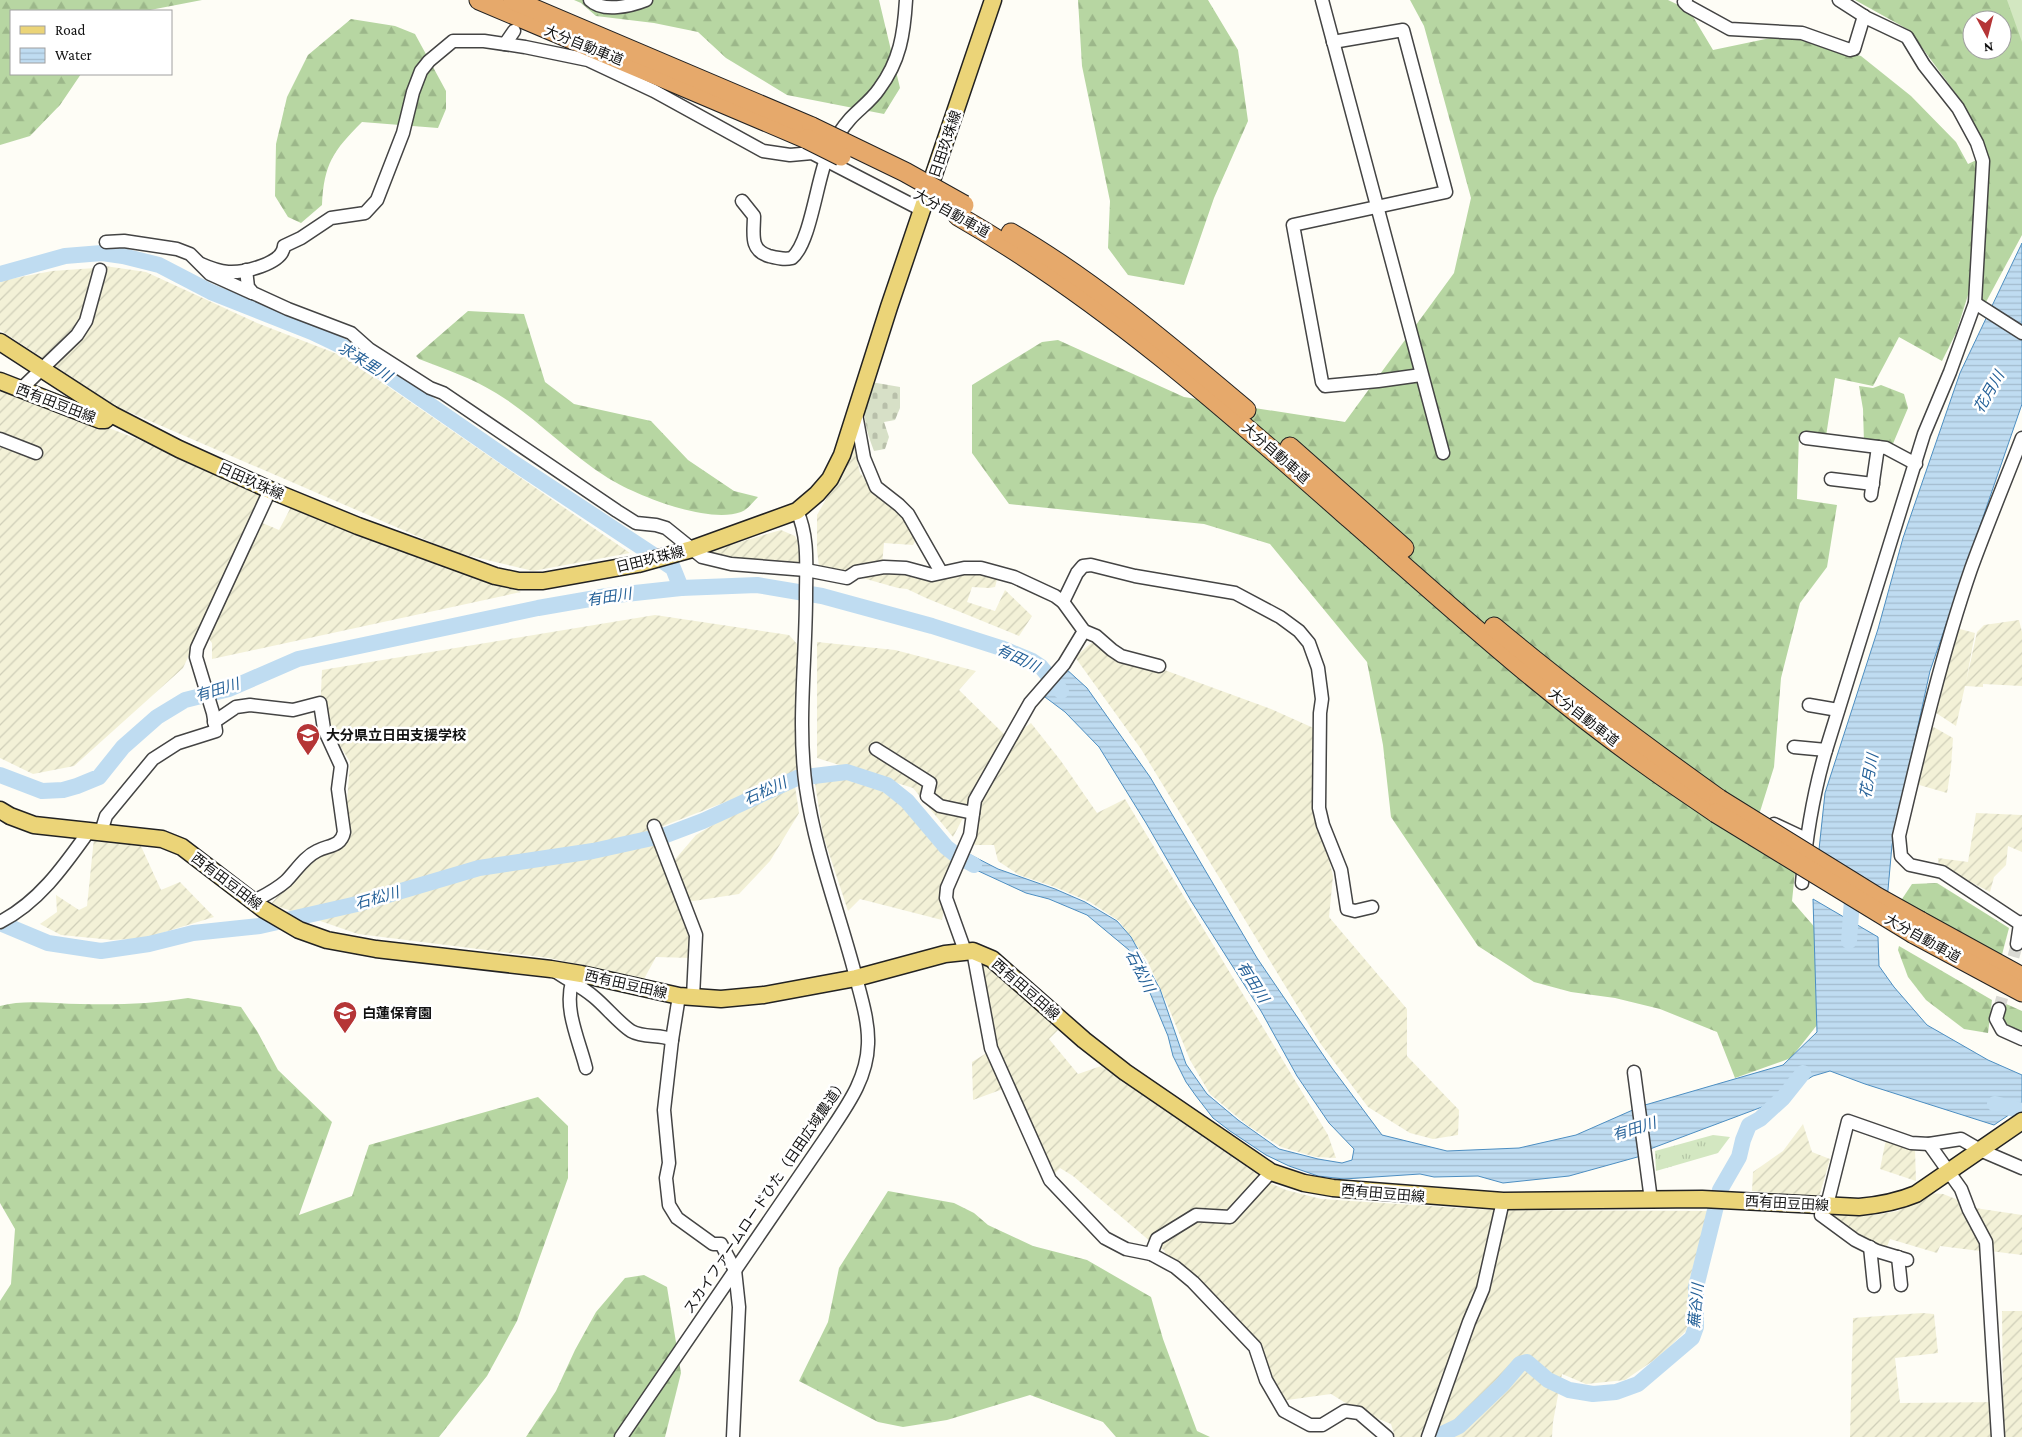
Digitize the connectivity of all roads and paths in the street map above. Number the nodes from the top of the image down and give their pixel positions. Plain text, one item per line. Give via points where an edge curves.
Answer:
1 (479, 0) edge
2 (513, 0) edge
3 (590, 0) edge
4 (646, 0) edge
5 (906, 0) edge
6 (993, 0) edge
7 (1322, 0) edge
8 (1686, 0) edge
9 (1839, 0) edge
10 (1864, 16) junction
11 (514, 31) dead end
12 (1333, 42) junction
13 (505, 44) junction
14 (809, 133) junction
15 (826, 160) junction
16 (742, 201) dead end
17 (1376, 206) junction
18 (922, 210) junction
19 (106, 242) dead end
20 (201, 264) junction
21 (100, 270) dead end
22 (246, 270) junction
23 (253, 293) junction
24 (1975, 303) junction
25 (2022, 333) edge
26 (0, 342) edge
27 (42, 369) junction
28 (1420, 374) junction
29 (7, 386) edge
30 (856, 411) junction
31 (110, 414) junction
32 (1806, 438) dead end
33 (2022, 438) edge
34 (0, 439) edge
35 (1878, 447) junction
36 (36, 453) dead end
37 (1443, 453) dead end
38 (1916, 464) junction
39 (1831, 479) dead end
40 (270, 490) junction
41 (796, 510) junction
42 (692, 549) junction
43 (806, 570) junction
44 (941, 572) junction
45 (1063, 602) junction
46 (1084, 631) junction
47 (1159, 666) dead end
48 (1809, 705) dead end
49 (1838, 710) junction
50 (214, 717) junction
51 (1794, 747) dead end
52 (876, 749) dead end
53 (1826, 750) junction
54 (0, 810) edge
55 (973, 814) junction
56 (1774, 824) dead end
57 (654, 826) dead end
58 (95, 831) junction
59 (1806, 839) junction
60 (1802, 883) dead end
61 (258, 906) junction
62 (1372, 907) dead end
63 (0, 922) edge
64 (2021, 924) edge
65 (1917, 928) junction
66 (2017, 944) dead end
67 (969, 951) junction
68 (551, 969) junction
69 (2022, 977) edge
70 (856, 978) junction
71 (572, 982) junction
72 (2022, 992) edge
73 (686, 997) junction
74 (1999, 1009) tunnel mouth
75 (672, 1040) junction
76 (2022, 1040) edge
77 (586, 1068) dead end
78 (1634, 1072) dead end
79 (2022, 1121) edge
80 (1929, 1144) junction
81 (1984, 1147) junction
82 (2022, 1168) edge
83 (1271, 1172) junction
84 (1949, 1172) junction
85 (1651, 1200) junction
86 (1503, 1201) junction
87 (1824, 1205) junction
88 (1870, 1247) junction
89 (1151, 1254) junction
90 (735, 1270) junction
91 (1901, 1285) dead end
92 (1874, 1286) dead end
93 (621, 1437) edge
94 (732, 1437) edge
95 (1387, 1437) edge
96 (1428, 1437) edge
97 (1998, 1437) edge

1 - 14 highway, 大分自動車道
2 - 14 highway, 大分自動車道
3 - 4 street via 604,7
5 - 15 street via 903,38 888,76 849,120
6 - 18 main road, 日田玖珠線
7 - 12 street
8 - 10 street via 1684,2 1688,6 1730,29 1802,33 1850,50 1854,49
9 - 10 street
10 - 24 street via 1907,37 1924,65 1958,108 1977,143 1983,161
11 - 13 street
12 - 17 street
12 - 17 street via 1403,30 1440,168 1446,192
13 - 15 street via 588,60 654,91 763,151 812,154
13 - 22 street via 452,41 429,61 421,71 413,92 403,133 377,200 365,213 331,218 284,246 284,252 277,259
14 - 65 highway, 大分自動車道, bridge via 899,183 961,211 1081,296 1261,439 1519,665 1647,766 1877,897
15 - 16 street via 804,238 792,258 762,254 756,248 754,216
15 - 18 street
17 - 28 street
17 - 28 street via 1293,225 1322,382 1325,386 1378,382
18 - 30 main road, 日田玖珠線
19 - 20 street via 124,241 177,249 190,254
20 - 22 street via 229,272
20 - 23 street via 210,274
21 - 27 street via 86,321 77,336
22 - 23 street via 248,287
23 - 42 street via 351,333 369,349 443,394 636,523 666,528
24 - 25 street
24 - 38 street via 1924,434
26 - 27 main road, 日田玖珠線
27 - 29 street
27 - 31 main road, 日田玖珠線
28 - 37 street
29 - 31 main road, 西有田豆田線 via 100,420 105,420
30 - 41 main road, 日田玖珠線 via 842,455 830,479
30 - 44 street via 864,458 876,487 908,514
31 - 40 main road, 日田玖珠線
32 - 35 street
33 - 64 street via 1972,568 1950,637 1899,836 1901,856 1910,865 1942,872
34 - 36 street
35 - 38 street
35 - 39 street via 1872,490
38 - 49 street
40 - 42 main road, 日田玖珠線 via 471,569 519,581 543,581 592,573
40 - 50 street via 197,648 196,657
41 - 42 main road, 日田玖珠線
41 - 43 street, スカイファームロードひた（日田広域農道） via 804,528
42 - 43 street via 702,557 730,564
43 - 44 street via 847,578 856,572 884,567 906,568 932,575
43 - 70 street, スカイファームロードひた（日田広域農道） via 802,720 806,788 815,836
44 - 45 street via 981,568 1014,577
45 - 46 street
45 - 62 street via 1077,573 1083,566 1091,565 1235,594 1280,617 1299,631 1309,643 1318,668 1322,699 1319,808 1323,825 1341,870 1347,909 1355,911
46 - 47 street via 1096,636 1121,656
46 - 55 street via 1064,664 1030,703 975,800
48 - 49 street
49 - 53 street
50 - 58 street via 216,731 178,743 153,759
50 - 61 street via 236,707 250,705 293,710 320,703 324,729 341,766 338,789 342,838 307,857
51 - 53 street
52 - 55 street via 930,784 927,796 940,806
53 - 59 street
54 - 58 main road, 西有田豆田線 via 25,823
55 - 67 street via 966,847 946,888 946,898
56 - 59 street
57 - 73 street via 696,935
58 - 61 main road, 西有田豆田線 via 172,841
58 - 63 street via 36,898
59 - 60 street
61 - 68 main road, 西有田豆田線 via 299,930 349,945
64 - 66 street
65 - 69 highway, 大分自動車道
65 - 72 highway, 大分自動車道
67 - 70 main road, 西有田豆田線 via 945,954
67 - 83 main road, 西有田豆田線 via 992,959 1125,1072
67 - 89 street via 990,1048 1050,1180 1105,1238 1126,1249
68 - 71 street
68 - 73 main road, 西有田豆田線
70 - 73 main road, 西有田豆田線 via 764,995 721,999
70 - 90 street, スカイファームロードひた（日田広域農道） via 868,1044 864,1074 853,1097
71 - 75 street via 592,995 628,1029 637,1034
71 - 77 street via 569,1006
73 - 75 street
74 - 76 street via 1996,1019 2002,1030
75 - 90 street via 664,1110 669,1205 677,1218 713,1244 721,1244
78 - 85 street
79 - 81 main road, 西有田豆田線
80 - 81 street via 1961,1139
80 - 84 street
80 - 87 street via 1911,1143 1848,1121
81 - 82 street
81 - 84 main road, 西有田豆田線
83 - 86 main road, 西有田豆田線 via 1333,1188
83 - 89 street via 1230,1217 1196,1215 1157,1239
84 - 87 main road, 西有田豆田線 via 1916,1194 1897,1202 1859,1207
84 - 97 street via 1961,1189 1986,1242
85 - 86 main road, 西有田豆田線
85 - 87 main road, 西有田豆田線 via 1742,1200
86 - 96 street via 1483,1289
87 - 88 street via 1821,1215
88 - 91 street via 1902,1258
88 - 92 street
89 - 95 street via 1193,1282 1255,1347 1266,1380 1284,1411 1310,1425 1322,1425 1345,1411 1358,1413
90 - 93 street, スカイファームロードひた（日田広域農道）
90 - 94 street via 739,1307

